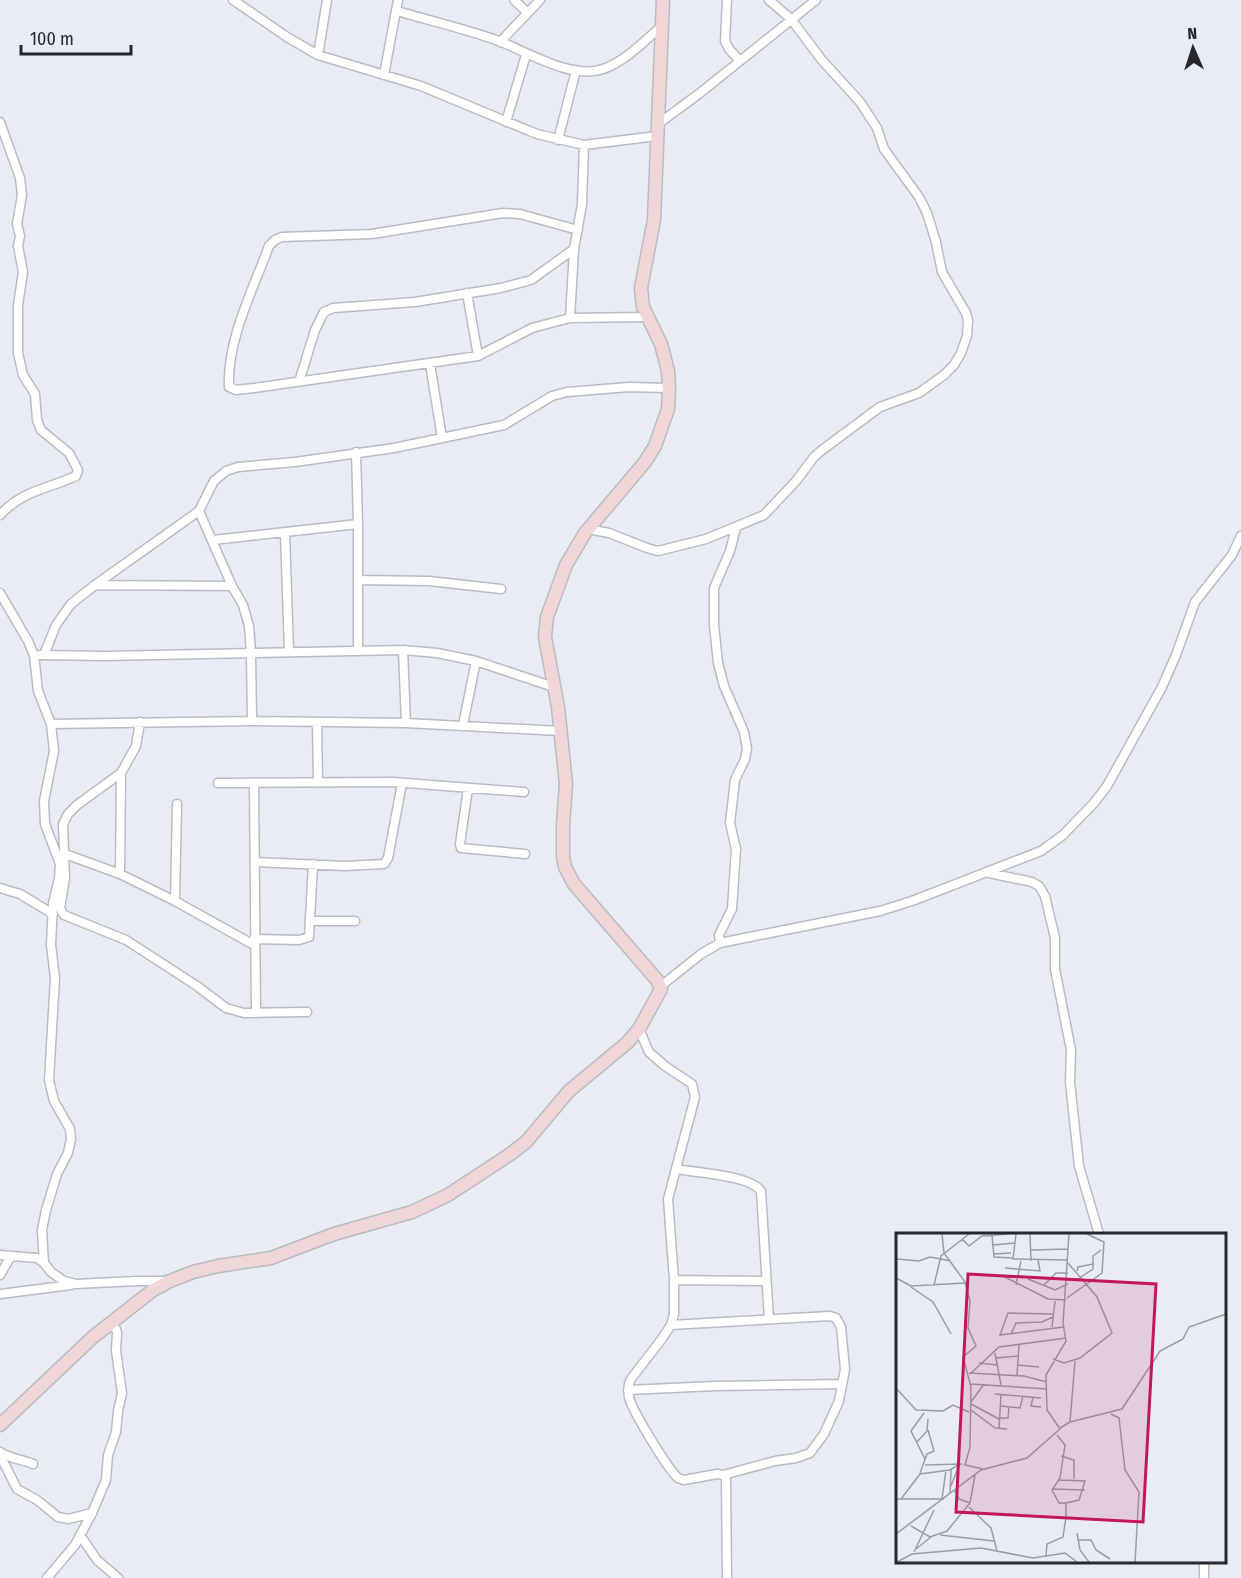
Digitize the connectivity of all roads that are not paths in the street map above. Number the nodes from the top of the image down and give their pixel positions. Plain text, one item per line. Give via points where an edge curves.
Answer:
1 (233, 0) edge
2 (327, 0) edge
3 (398, 0) edge
4 (514, 0) edge
5 (540, 0) edge
6 (663, 0) edge
7 (727, 0) edge
8 (769, 0) edge
9 (816, 0) edge
10 (397, 11) junction
11 (527, 12) junction
12 (791, 19) junction
13 (663, 25) junction
14 (500, 42) junction
15 (318, 54) junction
16 (526, 55) junction
17 (739, 60) junction
18 (576, 70) junction
19 (384, 75) junction
20 (0, 122) edge
21 (506, 122) junction
22 (657, 130) junction
23 (558, 140) junction
24 (584, 145) junction
25 (578, 230) junction
26 (574, 249) junction
27 (467, 293) junction
28 (648, 317) junction
29 (570, 318) junction
30 (478, 356) junction
31 (430, 364) junction
32 (299, 382) junction
33 (669, 388) junction
34 (442, 438) junction
35 (356, 452) junction
36 (200, 511) junction
37 (0, 515) edge
38 (358, 524) junction
39 (736, 528) junction
40 (588, 529) junction
41 (285, 533) junction
42 (1241, 536) edge
43 (213, 540) junction
44 (359, 580) junction
45 (95, 585) junction
46 (232, 586) junction
47 (501, 589) dead end
48 (0, 592) edge
49 (403, 650) junction
50 (358, 651) junction
51 (289, 652) junction
52 (251, 653) junction
53 (34, 655) junction
54 (44, 655) junction
55 (476, 661) junction
56 (554, 687) junction
57 (252, 721) junction
58 (140, 722) junction
59 (317, 722) junction
60 (406, 723) junction
61 (51, 724) junction
62 (464, 725) junction
63 (560, 731) junction
64 (121, 773) junction
65 (318, 781) junction
66 (218, 783) dead end
67 (254, 783) junction
68 (402, 783) junction
69 (468, 788) junction
70 (524, 792) dead end
71 (177, 804) dead end
72 (65, 854) junction
73 (525, 854) dead end
74 (255, 862) junction
75 (313, 864) junction
76 (988, 872) junction
77 (120, 874) junction
78 (0, 888) edge
79 (175, 901) junction
80 (53, 914) junction
81 (310, 921) junction
82 (356, 921) dead end
83 (254, 942) junction
84 (720, 943) junction
85 (661, 986) junction
86 (307, 1012) dead end
87 (256, 1013) junction
88 (639, 1029) junction
89 (677, 1169) junction
90 (1099, 1233) edge
91 (0, 1255) edge
92 (11, 1256) junction
93 (44, 1263) junction
94 (0, 1275) edge
95 (674, 1280) junction
96 (170, 1281) junction
97 (766, 1281) junction
98 (76, 1284) junction
99 (0, 1294) edge
100 (769, 1319) junction
101 (110, 1324) junction
102 (671, 1325) junction
103 (842, 1384) junction
104 (628, 1390) junction
105 (0, 1425) edge
106 (0, 1453) edge
107 (33, 1464) dead end
108 (723, 1475) junction
109 (92, 1512) junction
110 (80, 1535) junction
111 (47, 1578) edge
112 (118, 1578) edge
113 (727, 1578) edge

1 - 15 street
2 - 15 street
3 - 10 street
4 - 11 street
5 - 11 street
6 - 13 street
7 - 17 street via 726,41
8 - 12 street
9 - 12 street
10 - 14 street
10 - 19 street
11 - 14 street
12 - 17 street
12 - 39 street via 860,102 877,128 884,149 920,196 942,272 966,313 967,336 954,365 944,375 919,393 880,407 813,457 764,515
13 - 18 street via 622,60 602,70
13 - 22 street
14 - 16 street
15 - 19 street
16 - 18 street
16 - 21 street
17 - 22 street
18 - 23 street
19 - 21 street via 421,86
20 - 37 street via 22,195 17,224 23,272 18,305 18,352 23,375 35,394 40,430 69,453 78,470 76,476 33,492
21 - 23 street
22 - 24 street
22 - 28 street via 654,220 641,288
23 - 24 street
24 - 25 street
25 - 26 street
25 - 32 street via 520,213 503,213 372,234 275,240 269,246 239,328 228,368 229,387 236,390
26 - 27 street via 531,280
26 - 29 street
27 - 30 street
27 - 32 street via 324,312
28 - 29 street
28 - 33 street via 661,344
29 - 30 street via 532,328
30 - 31 street
31 - 32 street
31 - 34 street
33 - 34 street via 567,392 552,396 504,425
33 - 40 street via 668,409 655,446
34 - 35 street
35 - 36 street via 226,471 214,481
35 - 38 street
36 - 43 street
36 - 45 street
38 - 41 street
38 - 44 street
39 - 40 street via 658,551
39 - 84 street via 714,588 718,663 747,749 735,780 730,823 736,849 732,909 719,935
40 - 56 street via 566,565 547,617 545,637
41 - 43 street
41 - 51 street
42 - 76 street via 1232,555 1194,602 1162,687 1107,786 1063,835 1041,851
43 - 46 street
44 - 47 street via 429,581
44 - 50 street
45 - 46 street
45 - 54 street via 71,604 56,625
46 - 52 street via 249,626
48 - 53 street
49 - 50 street
49 - 55 street
49 - 60 street
50 - 51 street
51 - 52 street
52 - 54 street
52 - 57 street
53 - 54 street
53 - 61 street via 38,691
55 - 56 street
55 - 62 street
56 - 63 street
57 - 58 street
57 - 59 street
58 - 61 street
58 - 64 street via 136,746
59 - 60 street
59 - 65 street
60 - 62 street
61 - 80 street via 54,750 44,801 45,824 60,864
62 - 63 street
63 - 85 street via 566,783 562,824 565,867 574,884
64 - 72 street via 68,814 63,824
64 - 77 street
65 - 67 street
65 - 68 street
66 - 67 street
67 - 74 street
68 - 69 street
68 - 75 street via 384,864
69 - 70 street
69 - 73 street via 461,848
71 - 79 street
72 - 77 street
72 - 87 street via 60,902 64,915 126,940 226,1008
74 - 75 street
74 - 83 street
75 - 81 street
76 - 84 street via 912,902
76 - 90 street via 1032,882 1040,886 1045,896 1071,1050 1070,1082 1079,1166
77 - 79 street
78 - 80 street via 20,894
79 - 83 street
80 - 93 street via 55,978 49,1080 71,1139 46,1210 42,1230
81 - 82 street
81 - 83 street via 306,939
83 - 87 street
84 - 85 street
85 - 88 street
86 - 87 street
88 - 89 street via 649,1052 694,1088
88 - 96 street via 569,1091 526,1142 448,1195 412,1212 334,1234 271,1258 218,1266
89 - 95 street via 668,1210
89 - 97 street via 723,1176 757,1186 761,1191
91 - 92 street
92 - 93 street via 37,1258
92 - 94 street
93 - 98 street via 64,1281
95 - 97 street
95 - 102 street
96 - 98 street
96 - 101 street
97 - 100 street
98 - 99 street
100 - 102 street
100 - 103 street via 836,1318 843,1345
101 - 105 street
101 - 109 street via 116,1329 122,1393 106,1480
102 - 104 street via 636,1370
103 - 104 street
103 - 108 street via 824,1434 810,1453
104 - 108 street via 634,1409 678,1478
106 - 107 street
106 - 109 street via 17,1489 58,1517 68,1519
108 - 113 street via 727,1488
109 - 110 street
110 - 111 street
110 - 112 street via 97,1560

